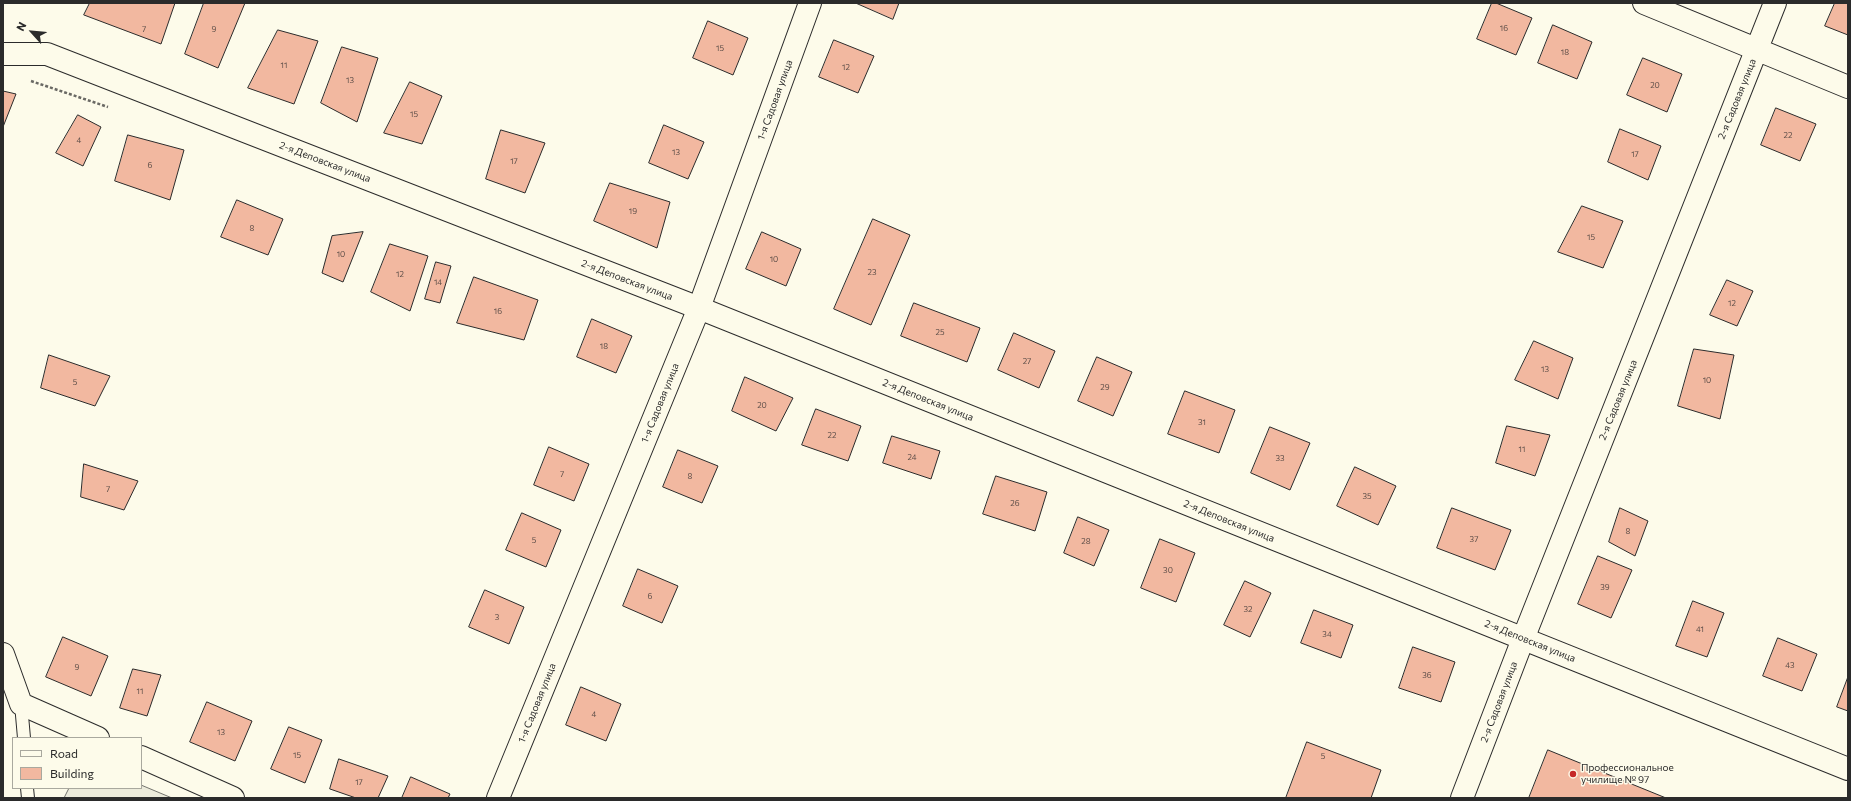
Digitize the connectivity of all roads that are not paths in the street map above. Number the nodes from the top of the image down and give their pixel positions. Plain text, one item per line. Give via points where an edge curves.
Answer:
1 (810, 3) edge
2 (1644, 3) edge
3 (1775, 3) edge
4 (1757, 50) junction
5 (3, 54) edge
6 (1848, 87) edge
7 (699, 308) junction
8 (1523, 639) junction
9 (3, 654) edge
10 (21, 704) junction
11 (24, 737) edge
12 (96, 737) edge
13 (142, 757) edge
14 (1848, 769) edge
15 (233, 798) edge
16 (498, 798) edge
17 (1462, 798) edge

1 - 7 street, 1-я Садовая улица
2 - 4 street
3 - 4 street, 2-я Садовая улица
4 - 6 street
4 - 8 street, 2-я Садовая улица
5 - 7 street, 2-я Деповская улица via 47,54
7 - 8 street, 2-я Деповская улица
7 - 16 street, 1-я Садовая улица
8 - 14 street, 2-я Деповская улица
8 - 17 street, 2-я Садовая улица
9 - 10 street
10 - 11 lane
10 - 12 street
13 - 15 street

